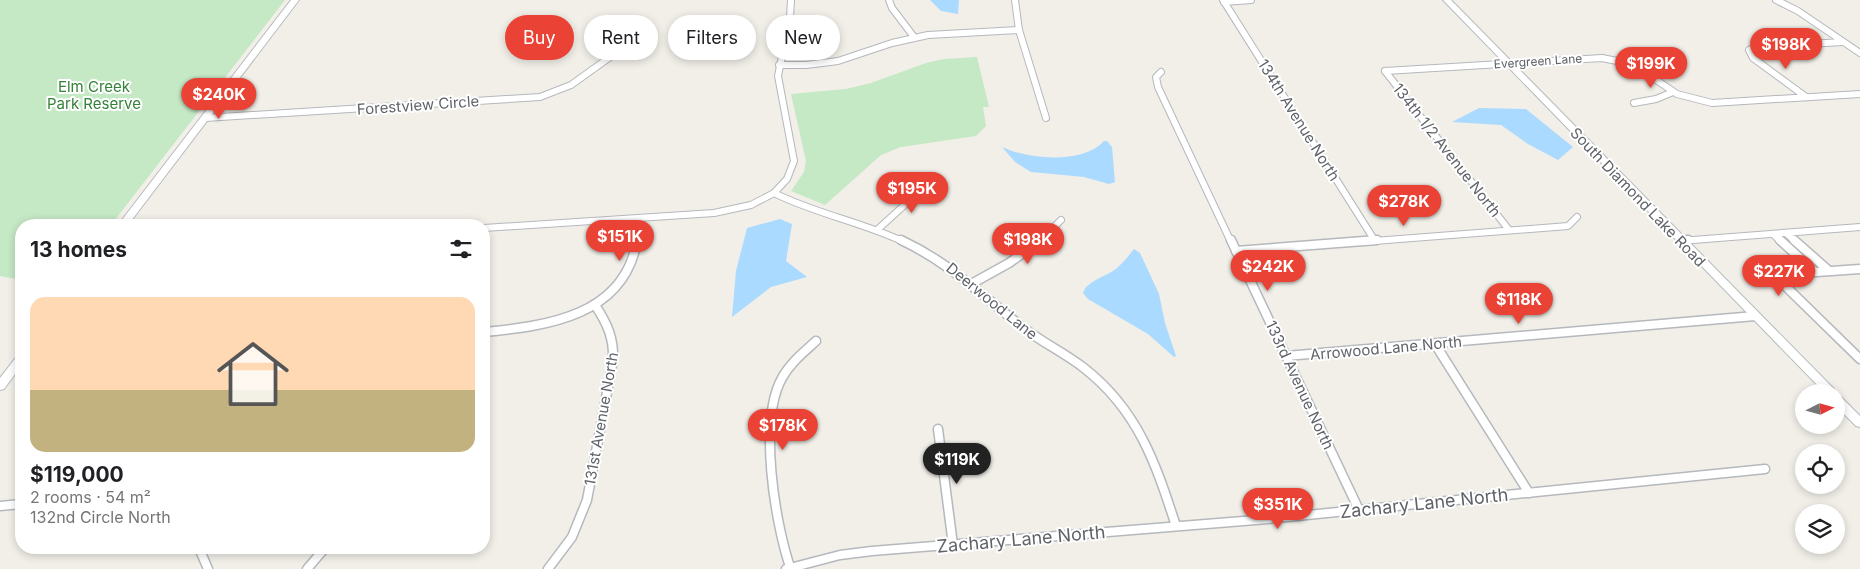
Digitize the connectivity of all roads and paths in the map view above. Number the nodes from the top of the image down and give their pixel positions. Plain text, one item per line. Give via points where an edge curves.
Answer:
1 (295, 0) edge
2 (791, 0) edge
3 (889, 0) edge
4 (1015, 0) edge
5 (1251, 0) edge
6 (1447, 0) edge
7 (1776, 0) edge
8 (1223, 1) edge
9 (1019, 30) junction
10 (914, 37) junction
11 (1843, 42) junction
12 (1860, 53) edge
13 (607, 60) edge
14 (1508, 63) junction
15 (780, 65) junction
16 (1385, 71) joint
17 (1161, 72) dead end
18 (1673, 92) junction
19 (1860, 94) edge
20 (1806, 98) junction
21 (1634, 103) dead end
22 (205, 118) junction
23 (1046, 118) dead end
24 (932, 181) dead end
25 (774, 193) junction
26 (1577, 217) dead end
27 (640, 218) junction
28 (128, 219) edge
29 (1061, 220) dead end
30 (1860, 227) edge
31 (490, 228) edge
32 (877, 230) junction
33 (1509, 230) junction
34 (1786, 233) junction
35 (1773, 234) junction
36 (1375, 241) junction
37 (1680, 241) junction
38 (1236, 251) junction
39 (1860, 268) edge
40 (1828, 270) junction
41 (1814, 271) junction
42 (973, 283) junction
43 (595, 305) junction
44 (1755, 316) junction
45 (490, 331) edge
46 (816, 341) dead end
47 (1435, 344) junction
48 (1286, 356) junction
49 (1860, 359) edge
50 (15, 372) edge
51 (1822, 384) edge
52 (0, 386) edge
53 (1845, 408) edge
54 (1860, 423) edge
55 (938, 429) dead end
56 (1765, 469) dead end
57 (1529, 493) junction
58 (15, 505) edge
59 (0, 506) edge
60 (1359, 510) junction
61 (1176, 526) junction
62 (953, 545) junction
63 (202, 554) edge
64 (320, 554) edge
65 (788, 568) edge
66 (208, 569) edge
67 (307, 569) edge
68 (548, 569) edge

1 - 22 street
2 - 15 street
3 - 10 street
4 - 9 street
5 - 8 street
6 - 14 street, South Diamond Lake Road
7 - 11 street
8 - 36 street, 134th Avenue North
9 - 10 street
9 - 23 street
10 - 15 street via 838,61
11 - 12 street
11 - 20 street via 1749,50 1753,58
13 - 22 street, Forestview Circle via 576,84 540,97
14 - 16 street, Evergreen Lane
14 - 18 street, Evergreen Lane via 1590,58 1610,60 1643,71
14 - 37 street, South Diamond Lake Road
15 - 25 street via 778,88 794,161 785,183
16 - 33 street, 134th 1/2 Avenue North
17 - 38 street, 133rd Avenue North via 1156,77 1158,88
18 - 20 street, Evergreen Lane via 1712,103
18 - 21 street
19 - 20 street, Evergreen Lane
22 - 28 street
24 - 32 street
25 - 27 street via 751,205 727,211
25 - 32 street, Deerwood Lane via 812,210
26 - 33 street via 1568,226
27 - 31 street
27 - 43 street via 630,268
29 - 42 street via 1033,249
30 - 34 street
32 - 42 street, Deerwood Lane via 945,262
33 - 36 street
34 - 35 street
34 - 40 street
35 - 37 street
35 - 41 street
36 - 38 street
37 - 44 street, South Diamond Lake Road
38 - 48 street, 133rd Avenue North
39 - 40 street
40 - 41 street
41 - 49 street via 1774,274
42 - 61 street, Deerwood Lane via 1015,321 1084,368 1131,416 1156,464
43 - 45 street via 536,327
43 - 68 street, 131st Avenue North via 608,322 612,334 613,360 587,500 576,530
44 - 47 street, Arrowood Lane North
44 - 51 street, South Diamond Lake Road
46 - 65 street via 779,382 771,415 772,495
47 - 48 street, Arrowood Lane North
47 - 57 street
48 - 60 street, 133rd Avenue North
50 - 52 street
53 - 54 street
55 - 62 street
56 - 57 street, Zachary Lane North
57 - 60 street, Zachary Lane North
58 - 59 street
60 - 61 street, Zachary Lane North
61 - 62 street, Zachary Lane North
62 - 65 street, Zachary Lane North via 840,555
63 - 66 street
64 - 67 street

